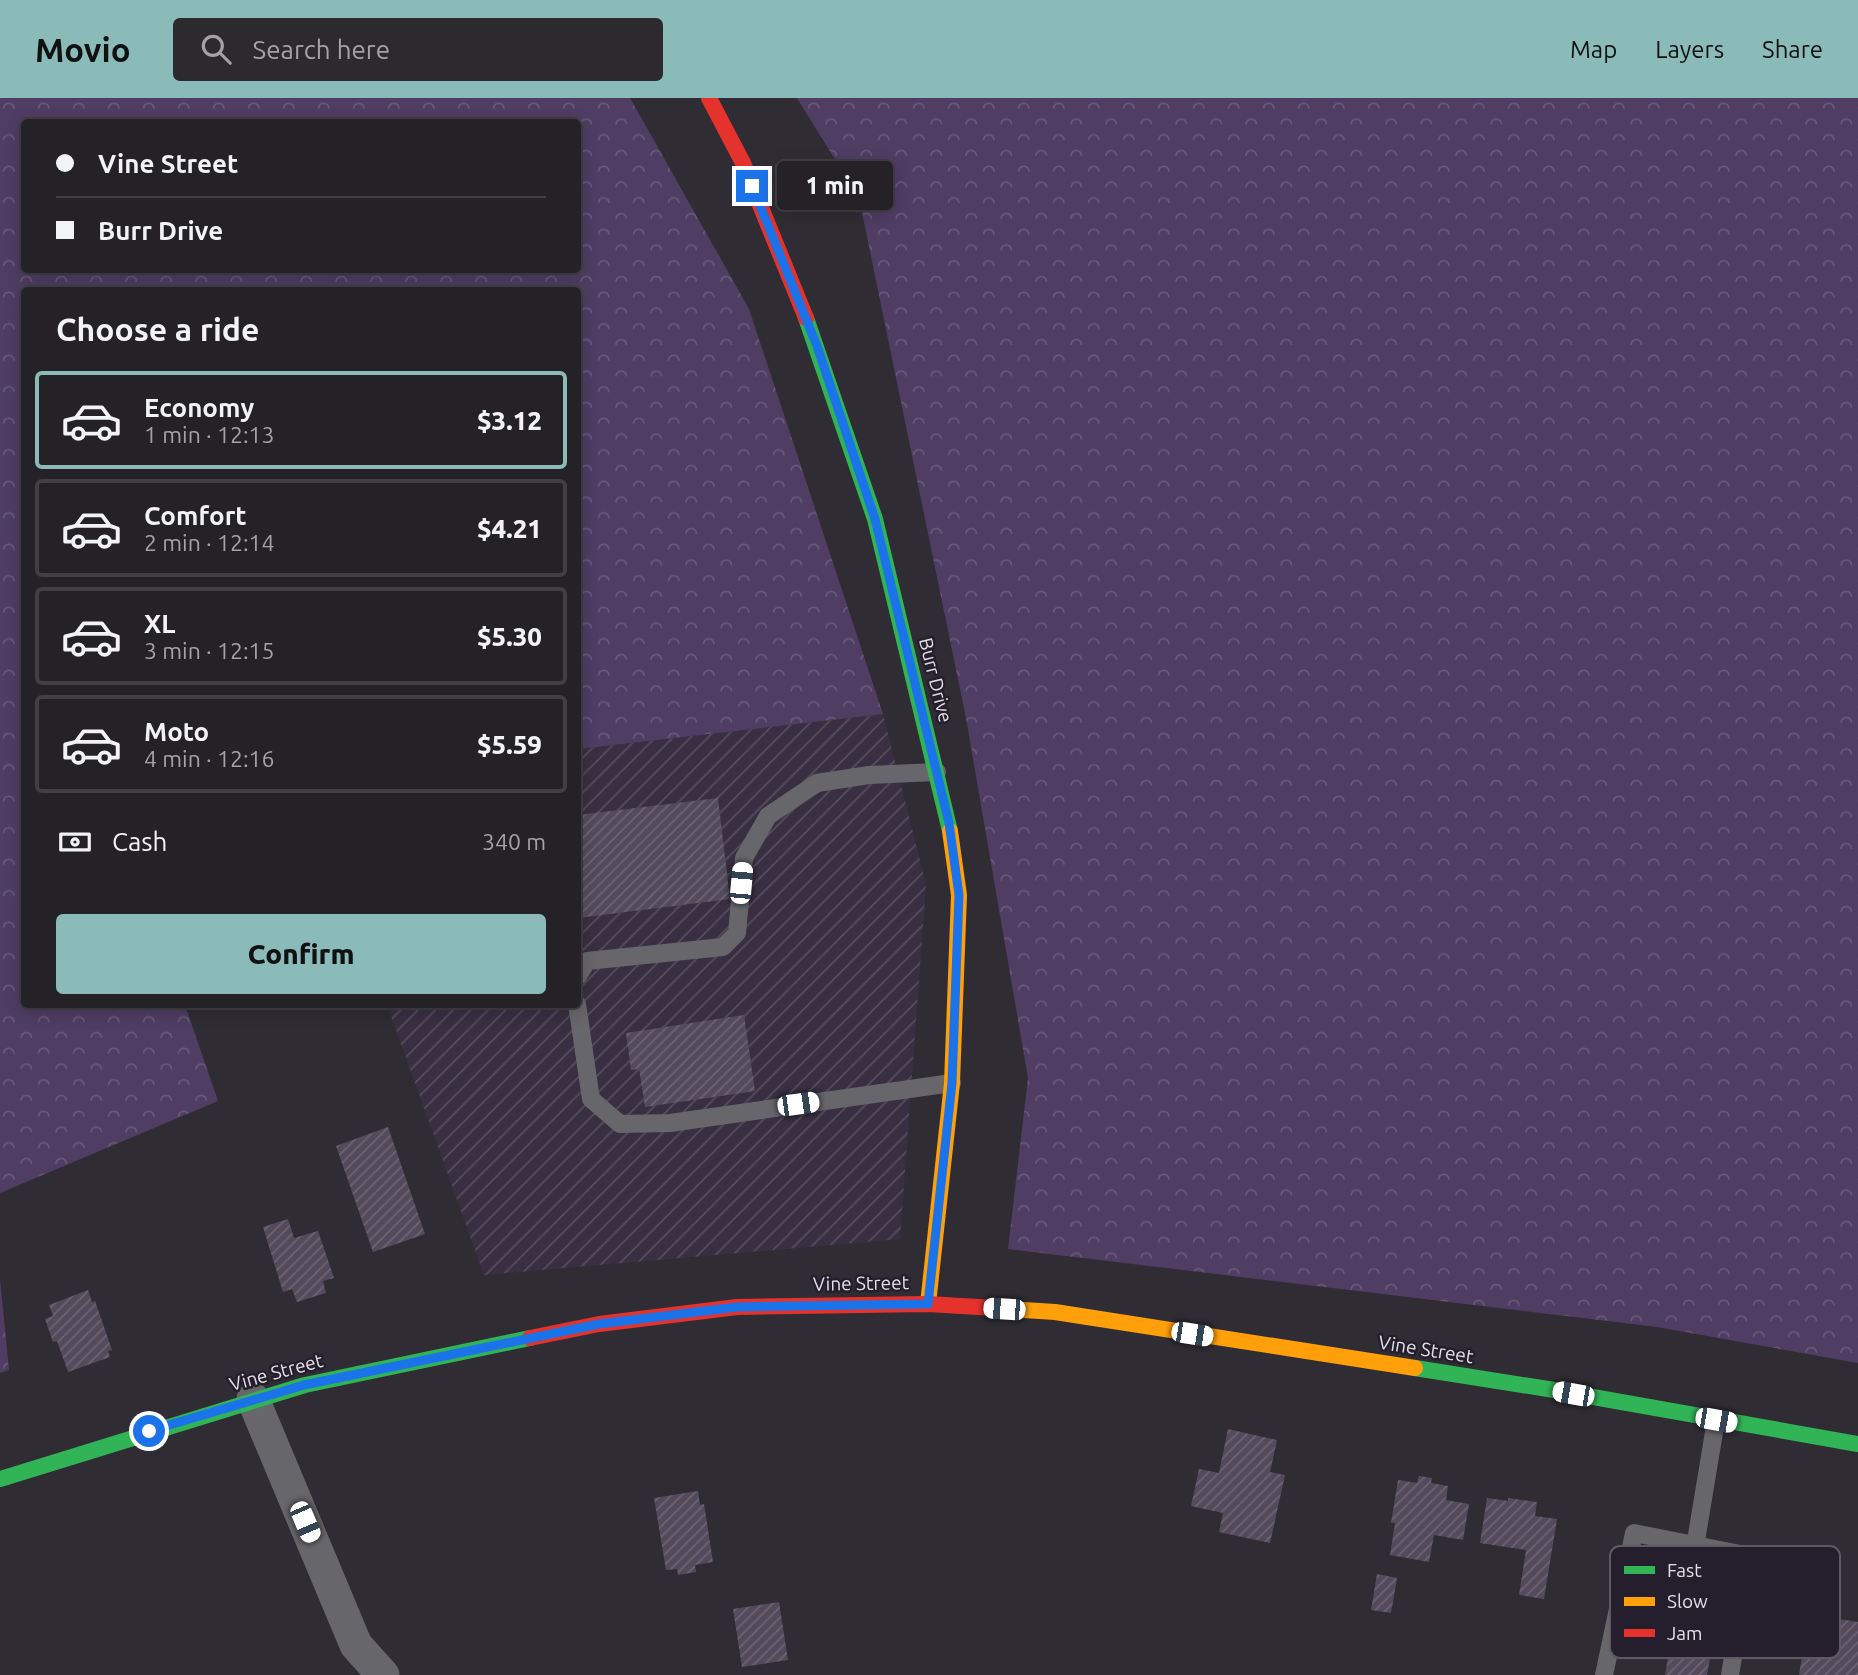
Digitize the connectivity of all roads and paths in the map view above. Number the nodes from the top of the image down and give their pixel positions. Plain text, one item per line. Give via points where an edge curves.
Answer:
1 (709, 98) edge
2 (937, 772) junction
3 (581, 971) edge
4 (578, 1008) edge
5 (952, 1083) junction
6 (928, 1304) junction
7 (253, 1399) junction
8 (1716, 1420) junction
9 (1858, 1444) edge
10 (0, 1479) edge
11 (1631, 1546) edge
12 (1691, 1546) edge
13 (1695, 1546) edge
14 (1610, 1647) edge
15 (383, 1675) edge
16 (1604, 1675) edge

1 - 2 street, Burr Drive via 743,163 817,346 875,519
2 - 3 lane via 817,783 768,816 744,858 737,933 723,947 587,961
2 - 5 street, Burr Drive via 959,895
4 - 5 lane via 591,1099 620,1124 670,1123
5 - 6 street, Burr Drive
6 - 7 street, Vine Street via 737,1307 599,1324
6 - 8 street, Vine Street via 1055,1312
7 - 10 street, Vine Street
7 - 15 street via 356,1645
8 - 9 street, Vine Street
8 - 13 lane
11 - 12 lane via 1634,1533
14 - 16 lane

